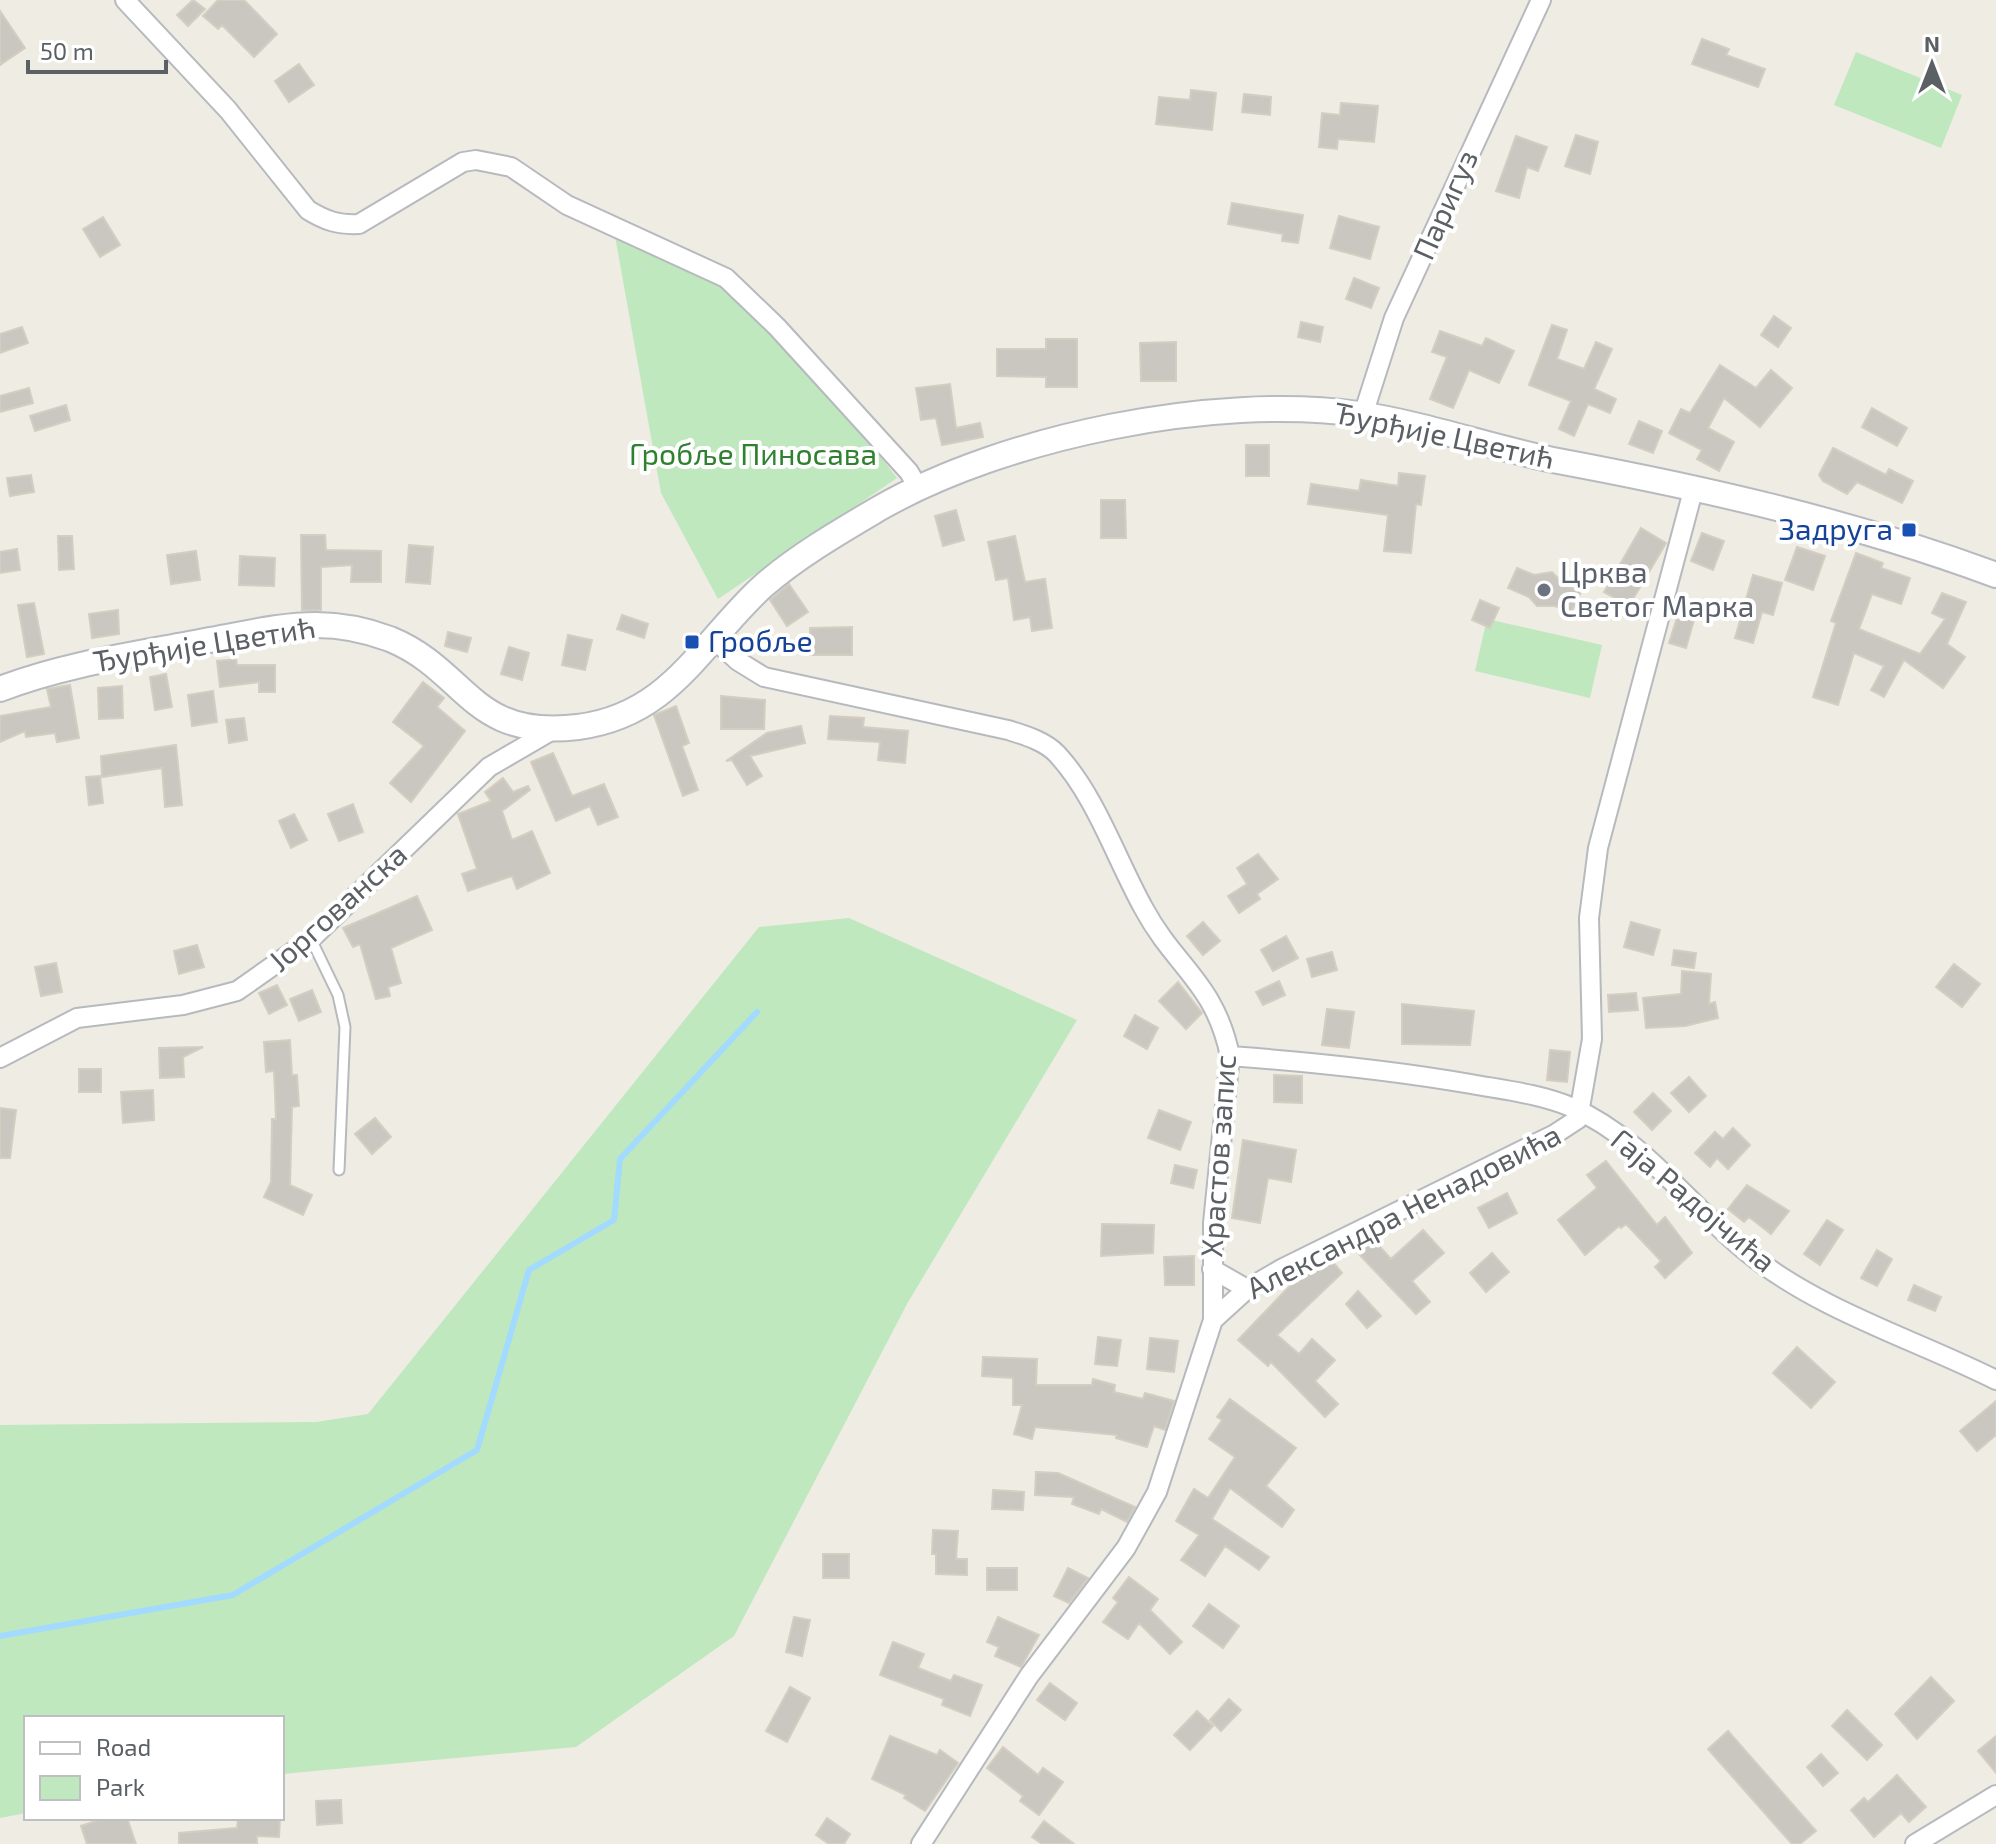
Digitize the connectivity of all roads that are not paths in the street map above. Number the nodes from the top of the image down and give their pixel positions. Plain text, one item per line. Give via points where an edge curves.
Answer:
1 (125, 0) edge
2 (1541, 0) edge
3 (1363, 415) junction
4 (1694, 487) junction
5 (919, 489) junction
6 (1996, 575) edge
7 (715, 640) junction
8 (0, 689) edge
9 (556, 728) junction
10 (311, 939) junction
11 (1230, 1056) junction
12 (0, 1058) edge
13 (1581, 1112) junction
14 (339, 1170) dead end
15 (1212, 1269) junction
16 (1247, 1289) junction
17 (1213, 1320) junction
18 (1996, 1380) edge
19 (1996, 1795) edge
20 (921, 1844) edge
21 (1915, 1844) edge

1 - 5 street via 228,110 308,210 340,225 359,224 463,162 511,167 567,205 726,278 804,356
2 - 3 street, Паригуз via 1394,318
3 - 4 street, Ђурђије Цветић
3 - 5 street, Ђурђије Цветић via 1265,409 1131,423 1002,457
4 - 6 street, Ђурђије Цветић via 1861,529
4 - 13 street, Александра Ненадовића via 1593,872 1592,1039
5 - 7 street, Ђурђије Цветић via 847,528 769,581
7 - 9 street, Ђурђије Цветић via 676,682 640,707 602,722
7 - 11 street, Храстов запис via 764,677 1008,730 1056,752 1154,925 1207,992
8 - 9 street, Ђурђије Цветић via 99,660 316,625 363,630 396,641 491,714 528,727
9 - 10 street, Јоргованска via 478,777
10 - 12 street, Јоргованска via 237,991 183,1005 77,1018
10 - 14 lane via 338,995 345,1027
11 - 13 street, Гаја Радојчића via 1442,1079 1552,1100
11 - 15 street, Храстов запис
13 - 16 street, Александра Ненадовића via 1568,1127
13 - 18 street, Гаја Радојчића via 1639,1150 1749,1254 1784,1278
15 - 16 street
15 - 17 street, Храстов запис
16 - 17 street, Александра Ненадовића
17 - 20 street, Храстов запис via 1143,1521 1029,1676
19 - 21 street

